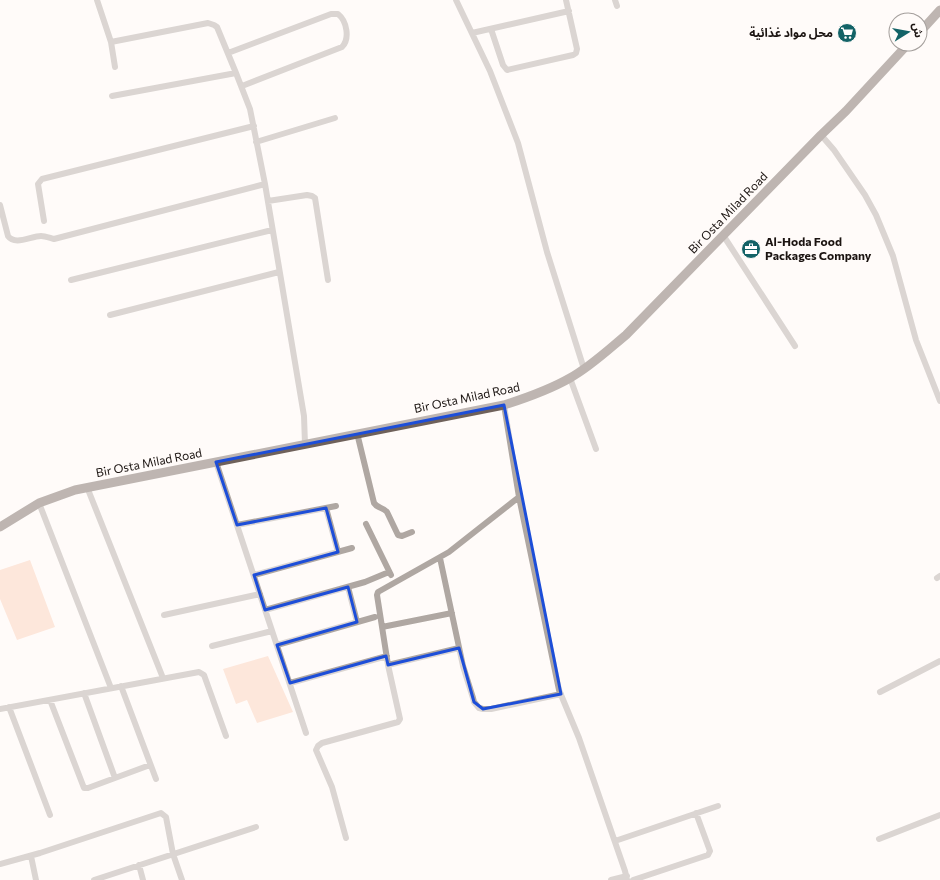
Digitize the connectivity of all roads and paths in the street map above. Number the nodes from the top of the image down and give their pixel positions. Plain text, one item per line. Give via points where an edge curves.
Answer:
1 (456, 0) edge
2 (566, 0) edge
3 (99, 1) edge
4 (940, 10) edge
5 (569, 11) junction
6 (928, 23) edge
7 (491, 29) junction
8 (472, 33) junction
9 (111, 42) junction
10 (901, 52) edge
11 (228, 53) junction
12 (115, 67) dead end
13 (236, 73) junction
14 (242, 86) junction
15 (112, 96) dead end
16 (335, 118) dead end
17 (254, 126) junction
18 (821, 135) junction
19 (256, 142) junction
20 (265, 184) junction
21 (268, 201) junction
22 (0, 205) edge
23 (44, 221) dead end
24 (272, 230) junction
25 (723, 235) junction
26 (279, 272) junction
27 (71, 280) dead end
28 (328, 280) dead end
29 (110, 315) dead end
30 (795, 346) dead end
31 (584, 369) junction
32 (570, 378) junction
33 (940, 401) edge
34 (504, 404) junction
35 (357, 434) junction
36 (305, 444) junction
37 (596, 449) dead end
38 (216, 462) junction
39 (87, 487) junction
40 (519, 497) junction
41 (39, 503) junction
42 (336, 506) dead end
43 (326, 508) junction
44 (366, 524) dead end
45 (237, 526) junction
46 (0, 528) edge
47 (412, 532) dead end
48 (352, 548) dead end
49 (338, 552) junction
50 (440, 558) junction
51 (254, 575) junction
52 (348, 587) junction
53 (260, 594) junction
54 (265, 610) junction
55 (452, 613) junction
56 (164, 615) dead end
57 (374, 618) dead end
58 (357, 622) junction
59 (382, 627) junction
60 (272, 631) junction
61 (277, 645) junction
62 (212, 646) dead end
63 (460, 648) junction
64 (387, 656) junction
65 (940, 661) edge
66 (388, 665) junction
67 (163, 678) junction
68 (290, 683) junction
69 (121, 686) junction
70 (111, 688) junction
71 (880, 692) dead end
72 (84, 693) junction
73 (561, 694) junction
74 (50, 700) junction
75 (10, 707) junction
76 (0, 709) edge
77 (306, 733) dead end
78 (226, 736) dead end
79 (150, 765) junction
80 (115, 778) junction
81 (156, 779) dead end
82 (718, 806) dead end
83 (696, 813) junction
84 (50, 815) dead end
85 (940, 815) edge
86 (256, 827) dead end
87 (346, 838) dead end
88 (879, 839) dead end
89 (615, 841) junction
90 (173, 854) junction
91 (31, 856) junction
92 (0, 864) edge
93 (139, 865) junction
94 (629, 879) edge
95 (36, 880) edge
96 (96, 880) edge
97 (143, 880) edge
98 (182, 880) edge
99 (610, 880) edge

1 - 8 street
2 - 5 street
3 - 9 street
4 - 6 main road
5 - 7 street
5 - 7 street via 577,49 575,54 510,70 503,65
7 - 8 street
8 - 31 street via 518,143 547,252
9 - 11 street via 208,23 217,27
9 - 12 street
10 - 18 main road, Bir Osta Milad Road
11 - 13 street
11 - 14 street via 332,14 338,14 343,20 347,36 342,47
13 - 14 street
13 - 15 street
14 - 17 street
16 - 19 street
17 - 19 street
17 - 23 street via 42,180 38,184
18 - 25 main road, Bir Osta Milad Road
18 - 33 street via 865,195 876,215 893,256 916,340
19 - 20 street
20 - 21 street
20 - 22 street via 54,239 36,236 11,240
21 - 24 street
21 - 28 street via 307,195 315,198
24 - 26 street
24 - 27 street
25 - 30 street
25 - 31 main road, Bir Osta Milad Road via 626,334
26 - 29 street
26 - 36 street via 304,416
31 - 32 main road, Bir Osta Milad Road
32 - 34 main road, Bir Osta Milad Road via 538,393
32 - 37 street
34 - 35 main road, Bir Osta Milad Road
34 - 40 street
35 - 36 main road, Bir Osta Milad Road
35 - 47 street via 374,503 387,512 398,535
36 - 38 main road, Bir Osta Milad Road
38 - 39 main road, Bir Osta Milad Road
38 - 45 street
39 - 41 main road, Bir Osta Milad Road
39 - 67 street
40 - 50 street via 472,536
40 - 73 street
41 - 46 main road, Bir Osta Milad Road
41 - 70 street
42 - 43 street
43 - 45 street
43 - 49 street
44 - 52 street via 390,574
45 - 51 street
48 - 49 street
49 - 51 street
50 - 55 street
50 - 59 street via 378,592
51 - 53 street
52 - 54 street
52 - 58 street
53 - 54 street
53 - 56 street
54 - 60 street
55 - 59 street
55 - 63 street
57 - 58 street
58 - 61 street
59 - 64 street
60 - 61 street
60 - 62 street
61 - 68 street
63 - 66 street
63 - 73 street via 474,702 479,708 491,709
64 - 66 street
64 - 68 street
65 - 71 street
66 - 87 street via 400,720 322,743 316,750 332,787
67 - 69 street
67 - 78 street via 202,672
68 - 77 street
69 - 70 street
69 - 79 street
70 - 72 street
72 - 74 street
72 - 80 street
73 - 89 street via 580,738
74 - 75 street
74 - 80 street via 83,787 87,789
75 - 76 street
75 - 84 street
79 - 80 street
79 - 81 street
82 - 83 street
83 - 89 street
83 - 94 street via 710,851 708,855
85 - 88 street
86 - 90 street
89 - 94 street
90 - 91 street via 166,817 161,813
90 - 93 street
90 - 98 street
91 - 92 street
91 - 95 street
93 - 96 street
93 - 97 street
94 - 99 street

